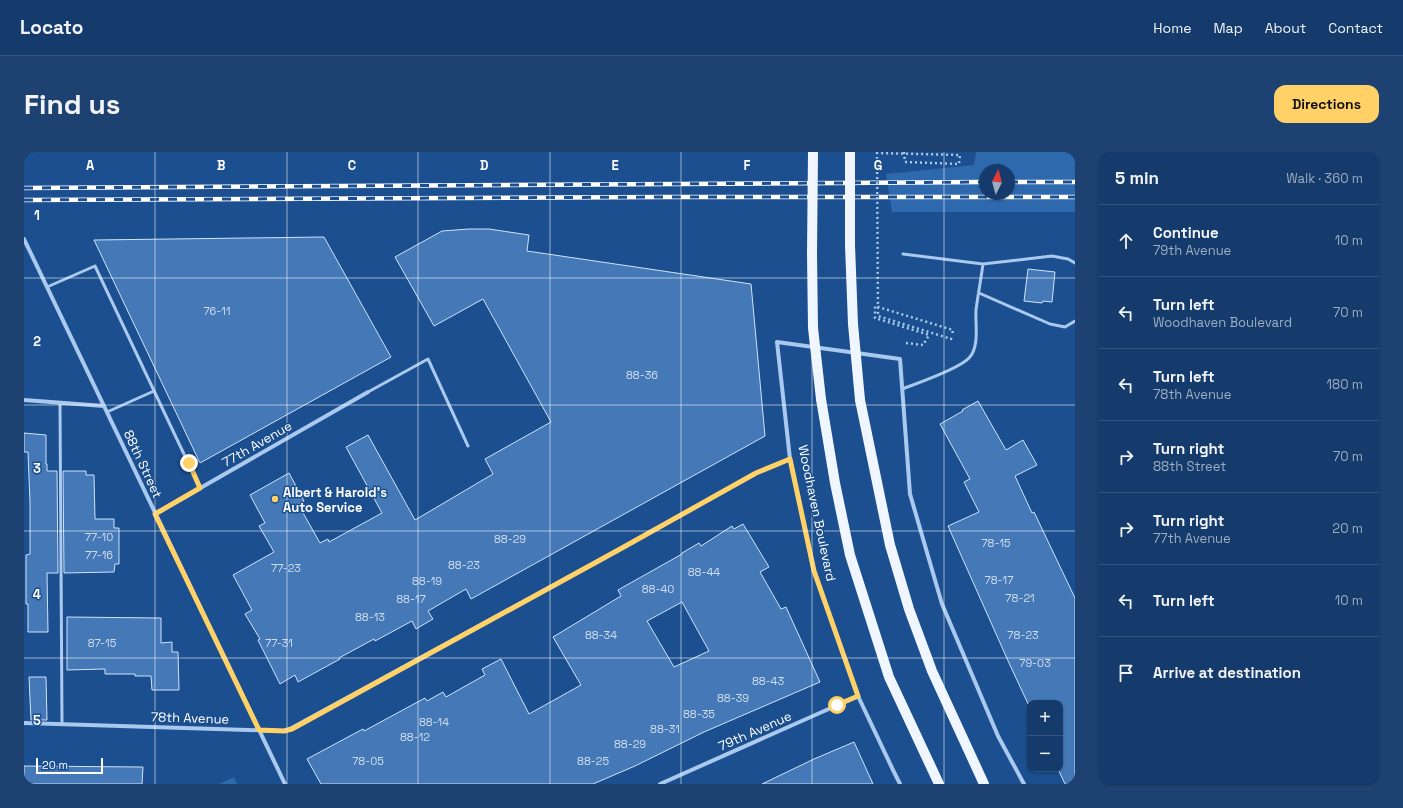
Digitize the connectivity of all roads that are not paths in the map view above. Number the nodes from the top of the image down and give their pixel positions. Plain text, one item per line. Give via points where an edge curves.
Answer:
1 (813, 152) edge
2 (850, 152) edge
3 (24, 239) edge
4 (903, 254) dead end
5 (1075, 263) edge
6 (983, 264) junction
7 (47, 287) junction
8 (979, 293) junction
9 (1075, 321) edge
10 (902, 389) junction
11 (154, 391) junction
12 (368, 392) joint
13 (24, 400) edge
14 (60, 403) junction
15 (104, 406) junction
16 (107, 412) junction
17 (468, 446) dead end
18 (790, 459) junction
19 (200, 488) junction
20 (155, 514) junction
21 (858, 696) junction
22 (24, 723) edge
23 (62, 724) junction
24 (259, 730) junction
25 (285, 784) edge
26 (660, 784) edge
27 (900, 784) edge
28 (939, 784) edge
29 (984, 784) edge
30 (1024, 784) edge

1 - 28 main road, Woodhaven Boulevard, bridge via 814,328 821,398 835,483 850,555 889,677
2 - 29 main road, bridge via 853,324 860,400 890,545 909,609 932,671
3 - 7 street, 88th Street
4 - 6 lane
5 - 6 lane via 1052,256
6 - 8 lane
7 - 11 lane via 95,266
7 - 15 street, 88th Street
8 - 9 lane via 1050,324 1065,327
8 - 10 lane via 974,349 970,357 960,365
10 - 18 street, Woodhaven Boulevard via 900,360 777,342
10 - 30 street, Woodhaven Boulevard via 910,494 942,604 998,736
11 - 16 lane
11 - 19 lane
12 - 17 lane via 428,359
12 - 19 street, 77th Avenue
13 - 14 street
14 - 15 street
14 - 23 lane
15 - 16 street, 88th Street
16 - 20 street, 88th Street
18 - 21 street, Woodhaven Boulevard via 814,571
18 - 24 street, 78th Avenue via 756,473 292,729
19 - 20 street, 77th Avenue
20 - 24 street, 88th Street
21 - 26 street, 79th Avenue
21 - 27 street, Woodhaven Boulevard
22 - 23 street, 78th Avenue
23 - 24 street, 78th Avenue
24 - 25 street, 88th Street

